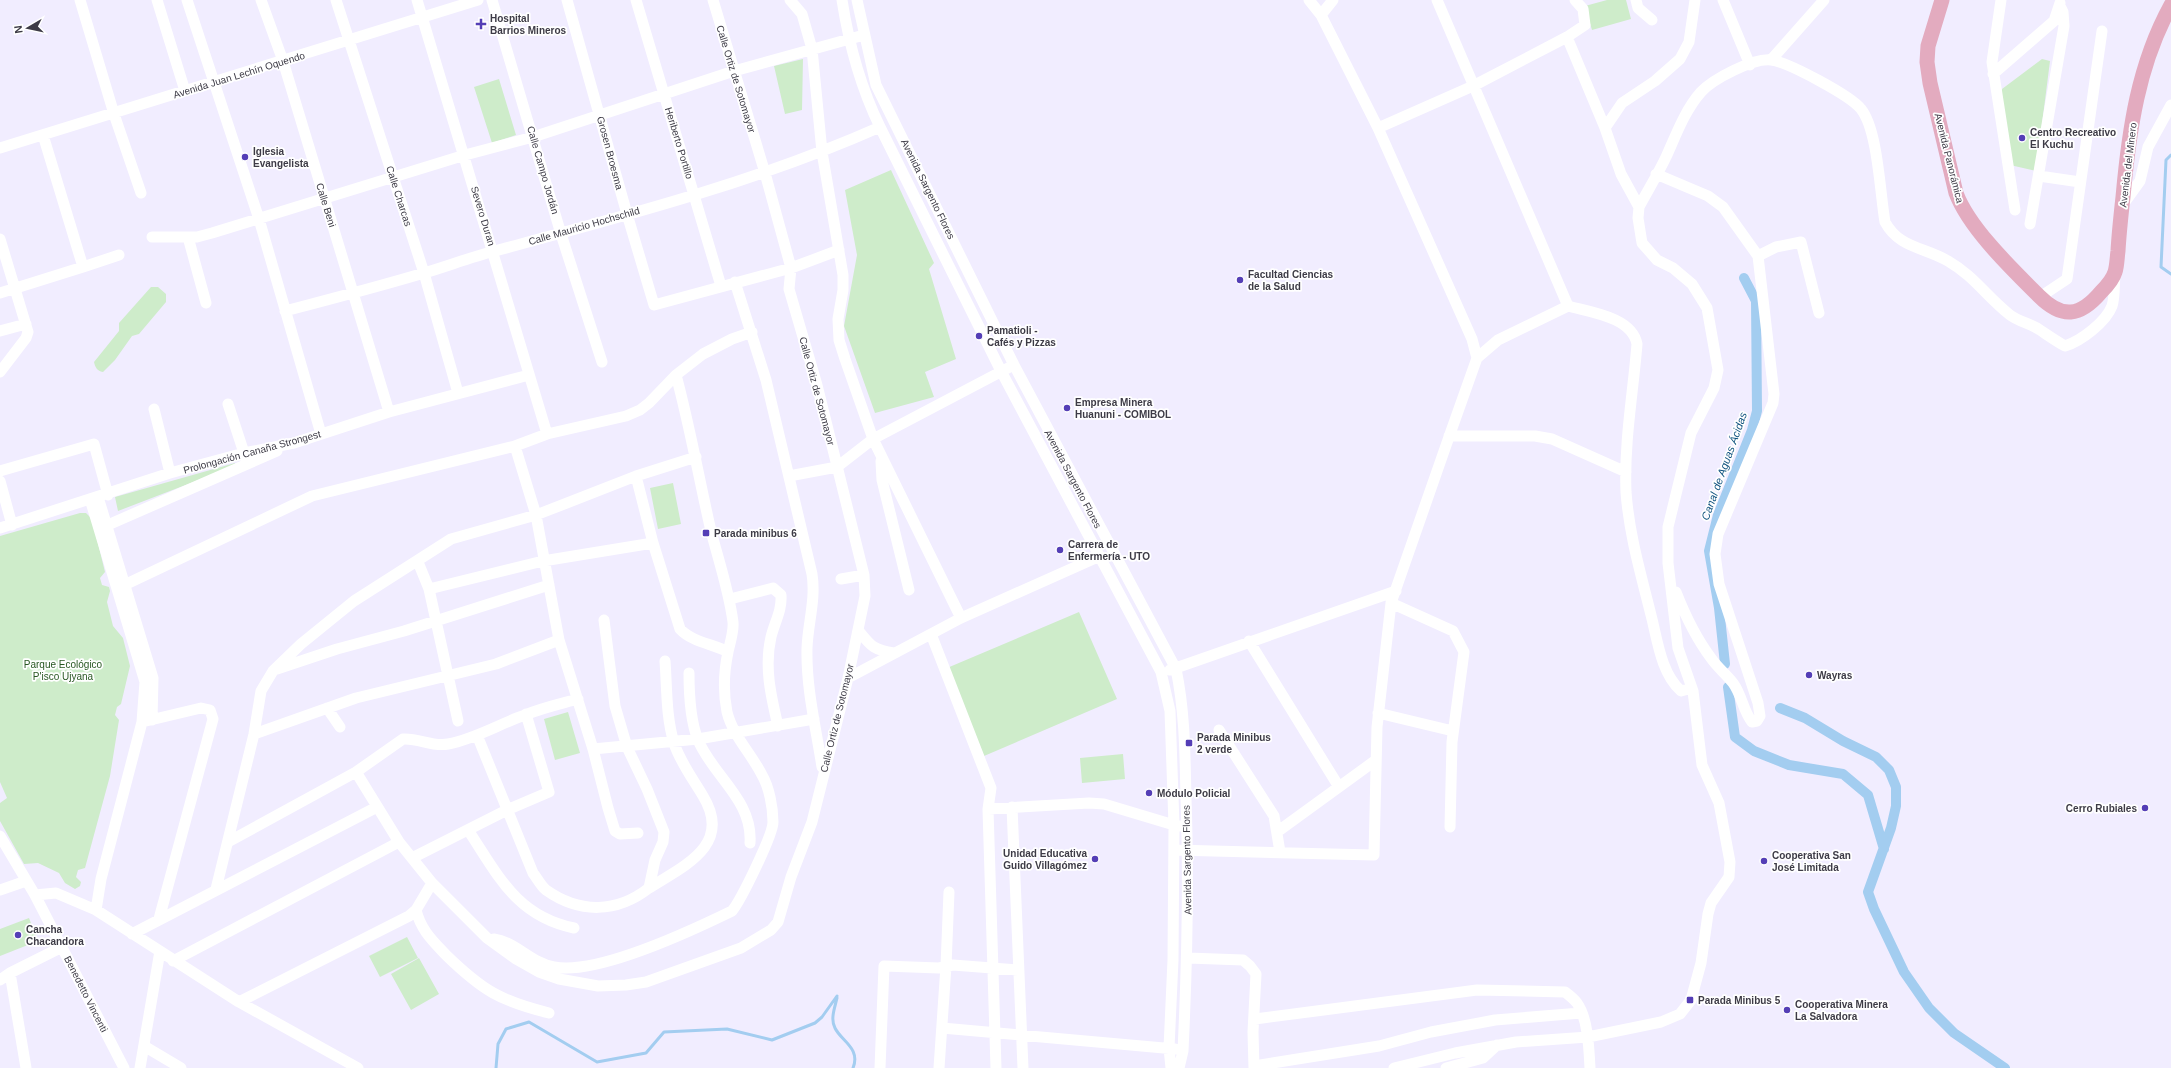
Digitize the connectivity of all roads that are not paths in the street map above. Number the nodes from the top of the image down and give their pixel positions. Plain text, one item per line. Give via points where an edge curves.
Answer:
1 (80, 0) edge
2 (157, 0) edge
3 (187, 0) edge
4 (261, 0) edge
5 (336, 0) edge
6 (417, 0) edge
7 (478, 0) edge
8 (492, 0) edge
9 (567, 0) edge
10 (636, 0) edge
11 (713, 0) edge
12 (790, 0) edge
13 (842, 0) edge
14 (857, 0) edge
15 (1310, 0) edge
16 (1333, 0) edge
17 (1437, 0) edge
18 (1575, 0) edge
19 (1636, 0) edge
20 (1695, 0) edge
21 (1723, 0) edge
22 (1824, 0) edge
23 (1942, 0) edge
24 (2001, 0) edge
25 (2060, 3) edge
26 (2171, 5) edge
27 (1321, 15) junction
28 (422, 16) junction
29 (1652, 20) dead end
30 (2102, 31) dead end
31 (864, 36) junction
32 (1567, 37) junction
33 (350, 40) junction
34 (848, 40) junction
35 (812, 49) junction
36 (1771, 60) junction
37 (282, 61) junction
38 (1750, 65) junction
39 (734, 71) junction
40 (1993, 74) junction
41 (213, 82) junction
42 (1473, 86) junction
43 (185, 91) junction
44 (664, 94) junction
45 (2171, 106) edge
46 (114, 114) junction
47 (599, 115) junction
48 (880, 127) junction
49 (1378, 128) junction
50 (1605, 128) junction
51 (42, 135) junction
52 (534, 137) junction
53 (0, 148) edge
54 (822, 152) junction
55 (465, 155) junction
56 (765, 173) junction
57 (1656, 174) junction
58 (2039, 176) junction
59 (393, 178) junction
60 (2080, 182) junction
61 (141, 193) dead end
62 (694, 194) junction
63 (324, 199) junction
64 (2122, 206) junction
65 (1639, 207) junction
66 (2016, 210) dead end
67 (627, 214) junction
68 (259, 219) junction
69 (2030, 224) dead end
70 (561, 234) junction
71 (188, 237) junction
72 (152, 238) dead end
73 (0, 239) edge
74 (839, 250) junction
75 (494, 251) junction
76 (119, 255) dead end
77 (1758, 256) junction
78 (83, 267) junction
79 (790, 268) junction
80 (2115, 272) junction
81 (424, 273) junction
82 (735, 282) junction
83 (721, 286) junction
84 (15, 288) junction
85 (0, 293) edge
86 (352, 293) junction
87 (2040, 297) junction
88 (206, 303) dead end
89 (1568, 306) junction
90 (284, 311) junction
91 (1819, 313) dead end
92 (26, 324) junction
93 (0, 331) edge
94 (752, 332) junction
95 (1477, 358) junction
96 (602, 362) dead end
97 (1014, 365) junction
98 (0, 372) edge
99 (1001, 372) junction
100 (529, 375) junction
101 (676, 375) junction
102 (458, 393) junction
103 (228, 404) dead end
104 (154, 409) dead end
105 (388, 412) junction
106 (321, 434) junction
107 (548, 434) junction
108 (1449, 436) junction
109 (873, 439) junction
110 (294, 443) junction
111 (515, 446) junction
112 (244, 453) junction
113 (880, 454) junction
114 (696, 457) junction
115 (248, 465) junction
116 (837, 467) junction
117 (0, 471) edge
118 (1626, 472) junction
119 (170, 473) junction
120 (636, 476) junction
121 (789, 476) junction
122 (0, 481) edge
123 (99, 497) junction
124 (536, 515) junction
125 (1096, 522) junction
126 (12, 525) junction
127 (103, 527) junction
128 (0, 528) edge
129 (1085, 528) junction
130 (653, 543) junction
131 (1100, 556) junction
132 (543, 561) junction
133 (418, 562) junction
134 (864, 575) junction
135 (1669, 575) junction
136 (841, 579) dead end
137 (549, 585) junction
138 (122, 586) junction
139 (429, 589) junction
140 (909, 590) dead end
141 (1396, 591) junction
142 (730, 600) junction
143 (1391, 603) junction
144 (961, 618) junction
145 (435, 620) junction
146 (604, 620) dead end
147 (858, 630) junction
148 (931, 634) junction
149 (559, 640) junction
150 (1249, 641) junction
151 (728, 652) junction
152 (894, 654) junction
153 (665, 661) dead end
154 (1176, 669) junction
155 (273, 671) junction
156 (1161, 672) junction
157 (689, 673) dead end
158 (448, 676) junction
159 (848, 678) junction
160 (1692, 688) junction
161 (578, 699) junction
162 (327, 708) junction
163 (1378, 713) junction
164 (526, 714) junction
165 (814, 719) junction
166 (147, 721) junction
167 (458, 721) dead end
168 (778, 726) junction
169 (340, 727) dead end
170 (1219, 730) dead end
171 (1453, 731) junction
172 (254, 734) junction
173 (735, 734) junction
174 (477, 735) junction
175 (698, 739) junction
176 (674, 742) junction
177 (626, 747) junction
178 (593, 749) junction
179 (1376, 760) junction
180 (356, 772) junction
181 (823, 772) junction
182 (1338, 787) junction
183 (377, 807) junction
184 (1012, 807) junction
185 (988, 809) junction
186 (507, 810) junction
187 (1174, 825) junction
188 (1187, 826) junction
189 (1450, 827) dead end
190 (468, 830) junction
191 (1277, 832) junction
192 (638, 833) dead end
193 (0, 836) edge
194 (228, 842) junction
195 (399, 842) junction
196 (750, 843) dead end
197 (1174, 850) junction
198 (1188, 852) junction
199 (1280, 852) junction
200 (412, 858) junction
201 (26, 881) junction
202 (432, 883) junction
203 (649, 888) junction
204 (216, 889) junction
205 (0, 890) edge
206 (949, 892) dead end
207 (34, 895) junction
208 (96, 910) junction
209 (416, 910) junction
210 (159, 919) junction
211 (574, 928) dead end
212 (132, 934) junction
213 (487, 938) junction
214 (1173, 939) junction
215 (1188, 941) junction
216 (62, 947) junction
217 (160, 951) junction
218 (1188, 958) junction
219 (173, 961) junction
220 (946, 966) junction
221 (993, 968) junction
222 (1018, 970) junction
223 (10, 973) junction
224 (0, 980) edge
225 (239, 1002) junction
226 (549, 1013) dead end
227 (1581, 1013) junction
228 (1255, 1019) junction
229 (942, 1028) junction
230 (995, 1033) junction
231 (1022, 1035) junction
232 (1588, 1037) junction
233 (1497, 1045) junction
234 (144, 1046) junction
235 (1169, 1048) junction
236 (1183, 1051) junction
237 (1254, 1067) edge
238 (26, 1068) edge
239 (124, 1068) edge
240 (140, 1068) edge
241 (181, 1068) edge
242 (358, 1068) edge
243 (880, 1068) edge
244 (939, 1068) edge
245 (996, 1068) edge
246 (1023, 1068) edge
247 (1172, 1068) edge
248 (1179, 1068) edge
249 (1394, 1068) edge
250 (1446, 1068) edge
251 (1590, 1068) edge

1 - 46 street
2 - 43 street
3 - 41 street
4 - 37 street, Calle Beni
5 - 33 street, Calle Charcas
6 - 28 street, Severo Duran
7 - 28 street, Avenida Juan Lechín Oquendo
8 - 52 street, Calle Campo Jordán
9 - 47 street, Grosen Broesma
10 - 44 street, Heriberto Portillo
11 - 39 street, Calle Ortiz de Sotomayor
12 - 35 street via 802,14
13 - 34 street, Avenida Sargento Flores
14 - 31 street, Avenida Sargento Flores
15 - 27 street
16 - 27 street
17 - 42 street
18 - 32 street via 1583,9 1586,26
19 - 29 street via 1638,8
20 - 50 street via 1689,42 1680,59 1655,81 1622,103
21 - 38 street
22 - 36 street
23 - 87 main road, Avenida Panorámica via 1928,46 1928,62 1930,82 1956,193 1968,218
24 - 40 street via 1993,50
25 - 40 street via 2054,22
25 - 58 street via 2064,26
26 - 64 main road, Avenida del Minero via 2144,65 2128,147
27 - 49 street
28 - 33 street, Avenida Juan Lechín Oquendo
28 - 55 street, Severo Duran
30 - 60 street
31 - 34 street
31 - 97 street, Avenida Sargento Flores via 876,85
32 - 42 street
32 - 50 street
33 - 37 street, Avenida Juan Lechín Oquendo
33 - 59 street, Calle Charcas
34 - 35 street
34 - 48 street, Avenida Sargento Flores via 862,87
35 - 39 street
35 - 54 street
36 - 38 street
36 - 80 street via 1823,82 1862,110 1871,129 1885,222 1892,234 1966,272 2019,321 2039,329 2066,346 2078,342 2103,319 2112,306
37 - 41 street, Avenida Juan Lechín Oquendo
37 - 63 street, Calle Beni
38 - 57 street via 1714,81 1700,93
39 - 44 street
39 - 56 street, Calle Ortiz de Sotomayor
40 - 66 street
41 - 43 street, Avenida Juan Lechín Oquendo
41 - 68 street
42 - 49 street
42 - 89 street
43 - 46 street, Avenida Juan Lechín Oquendo
44 - 47 street
44 - 62 street, Heriberto Portillo
45 - 64 street via 2148,147 2140,181
46 - 51 street, Avenida Juan Lechín Oquendo
46 - 61 street
47 - 52 street
47 - 67 street, Grosen Broesma
48 - 54 street, Calle Mauricio Hochschild
48 - 99 street, Avenida Sargento Flores
49 - 95 street via 1472,339
50 - 65 street via 1621,174
51 - 53 street, Avenida Juan Lechín Oquendo
51 - 78 street
52 - 55 street
52 - 70 street, Calle Campo Jordán
54 - 56 street, Calle Mauricio Hochschild
54 - 74 street
55 - 59 street
55 - 75 street, Severo Duran
56 - 62 street, Calle Mauricio Hochschild
56 - 79 street, Calle Ortiz de Sotomayor
57 - 65 street
57 - 77 street via 1708,196 1723,207
58 - 60 street
58 - 69 street
59 - 63 street
59 - 81 street, Calle Charcas
60 - 87 street via 2067,280
62 - 67 street, Calle Mauricio Hochschild
62 - 83 street, Heriberto Portillo
63 - 68 street
63 - 86 street, Calle Beni
64 - 80 main road, Avenida del Minero
65 - 135 street via 1642,243 1657,260 1673,268 1692,284 1707,308 1718,370 1714,388 1691,433 1668,527
67 - 70 street, Calle Mauricio Hochschild
67 - 83 street, Grosen Broesma via 654,305
68 - 71 street via 197,237
68 - 90 street
70 - 75 street, Calle Mauricio Hochschild
70 - 96 street, Calle Campo Jordán
71 - 72 street
71 - 88 street
73 - 84 street
74 - 79 street
74 - 109 street via 843,290 838,319 839,340
75 - 81 street, Calle Mauricio Hochschild
75 - 100 street, Severo Duran
76 - 78 street
77 - 91 street via 1776,247 1801,242
77 - 135 street via 1773,403 1718,534 1716,554 1719,584 1758,703 1760,716 1757,721 1752,722 1748,717 1743,700 1733,684 1710,657 1685,614
78 - 84 street
79 - 82 street
79 - 116 street, Calle Ortiz de Sotomayor via 789,290 817,385
80 - 87 main road, Avenida Panorámica via 2085,309 2075,312 2051,307
81 - 86 street, Calle Mauricio Hochschild
81 - 102 street, Calle Charcas
82 - 83 street
82 - 94 street
84 - 85 street
84 - 92 street
86 - 90 street, Calle Mauricio Hochschild
86 - 105 street, Calle Beni
89 - 95 street via 1498,340
89 - 118 street via 1614,319 1636,337
90 - 106 street
92 - 93 street
92 - 98 street via 26,338
94 - 101 street via 703,354
94 - 121 street
95 - 108 street
97 - 99 street
97 - 125 street, Avenida Sargento Flores
99 - 109 street
99 - 129 street, Avenida Sargento Flores
100 - 102 street, Prolongación Canaña Strongest
100 - 107 street, Severo Duran
101 - 107 street via 663,391 640,410 605,422
101 - 114 street
102 - 105 street, Prolongación Canaña Strongest
103 - 112 street
104 - 119 street
105 - 106 street, Prolongación Canaña Strongest
106 - 110 street, Prolongación Canaña Strongest
107 - 111 street
108 - 118 street via 1535,436 1552,439
108 - 141 street
109 - 113 street
109 - 116 street
110 - 112 street, Prolongación Canaña Strongest
110 - 115 street
111 - 124 street
111 - 138 street via 312,496
112 - 115 street
112 - 119 street, Prolongación Canaña Strongest
113 - 140 street via 882,480
113 - 144 street
114 - 120 street
114 - 142 street via 711,531
115 - 127 street
116 - 121 street
116 - 134 street, Calle Ortiz de Sotomayor
117 - 123 street via 94,444
118 - 160 street via 1631,528 1663,661 1673,684 1681,691
119 - 123 street, Prolongación Canaña Strongest
120 - 124 street
120 - 130 street
121 - 165 street via 814,587 807,648
122 - 126 street
123 - 126 street, Prolongación Canaña Strongest
123 - 127 street
124 - 132 street
124 - 133 street via 451,539
125 - 129 street
125 - 154 street, Avenida Sargento Flores
126 - 128 street, Prolongación Canaña Strongest
127 - 138 street
129 - 131 street, Avenida Sargento Flores
130 - 132 street
130 - 151 street via 680,629 686,636 716,645
131 - 144 street
131 - 156 street, Avenida Sargento Flores
132 - 137 street
132 - 139 street
133 - 139 street
133 - 155 street via 354,601 300,644
134 - 136 street
134 - 147 street, Calle Ortiz de Sotomayor via 865,596
135 - 160 street via 1678,648
137 - 145 street
137 - 149 street
138 - 166 street via 143,670
139 - 145 street
141 - 143 street
141 - 150 street
142 - 151 street via 734,625
142 - 168 street via 773,588 781,595 780,612 771,637 767,667
143 - 163 street
143 - 171 street via 1453,631 1462,645 1464,652
144 - 148 street
145 - 155 street
145 - 158 street
146 - 177 street via 615,706
147 - 152 street via 872,647
147 - 159 street, Calle Ortiz de Sotomayor
148 - 152 street
148 - 185 street via 986,771 991,788
149 - 158 street via 496,664
149 - 161 street
150 - 154 street
150 - 182 street
151 - 173 street via 725,694
152 - 159 street
153 - 176 street via 668,713
154 - 156 street
154 - 188 street, Avenida Sargento Flores via 1183,719
155 - 172 street via 261,691
156 - 187 street, Avenida Sargento Flores via 1170,710
157 - 175 street
158 - 162 street via 356,698
158 - 167 street
159 - 181 street, Calle Ortiz de Sotomayor
160 - 232 street via 1702,765 1719,803 1730,862 1729,877 1711,903 1701,963 1691,1000 1680,1014 1661,1022
161 - 164 street
161 - 178 street
162 - 169 street
162 - 172 street
163 - 171 street
163 - 179 street
164 - 174 street
164 - 186 street via 549,792
165 - 168 street
165 - 181 street
166 - 208 street via 101,879
166 - 210 street via 200,708 210,710 213,720
168 - 173 street
170 - 191 street via 1274,816
171 - 189 street
172 - 194 street
173 - 175 street
173 - 213 street via 763,775 773,823 765,848 739,903 732,911 655,945 613,960 567,968 552,967 532,959 506,943
174 - 180 street via 434,746 411,738 404,739
174 - 186 street
175 - 176 street
175 - 196 street via 743,808 749,823
176 - 177 street
176 - 203 street via 711,811 712,830 697,858
177 - 178 street
177 - 203 street via 647,789 664,832
178 - 192 street via 615,831 620,834
179 - 182 street
179 - 199 street via 1374,855
180 - 183 street, Calle Ortiz de Sotomayor
180 - 194 street
181 - 213 street, Calle Ortiz de Sotomayor via 812,822 791,877 778,922 771,930 747,945 646,982 598,986 559,979 539,972
182 - 191 street
183 - 195 street, Calle Ortiz de Sotomayor
183 - 204 street
184 - 185 street
184 - 187 street via 1104,804
184 - 222 street
185 - 221 street
186 - 190 street
186 - 203 street via 533,873 545,889 577,904 610,908 636,898
187 - 188 street
187 - 197 street, Avenida Sargento Flores
188 - 198 street, Avenida Sargento Flores
190 - 200 street
190 - 211 street via 507,889 518,901 544,918
191 - 199 street
193 - 201 street, Benedetto Vincenti
194 - 204 street
195 - 200 street, Calle Ortiz de Sotomayor
195 - 219 street
197 - 198 street
197 - 214 street, Avenida Sargento Flores
198 - 199 street
198 - 215 street, Avenida Sargento Flores
200 - 202 street, Calle Ortiz de Sotomayor
201 - 205 street
201 - 207 street, Benedetto Vincenti
202 - 209 street
202 - 213 street, Calle Ortiz de Sotomayor
204 - 210 street
206 - 220 street
207 - 208 street via 56,893
207 - 216 street, Benedetto Vincenti
208 - 212 street
209 - 225 street via 409,916
209 - 226 street via 425,933 470,979 494,995 518,1006
210 - 212 street
212 - 217 street
214 - 215 street
214 - 235 street, Avenida Sargento Flores
215 - 218 street, Avenida Sargento Flores
216 - 223 street
216 - 239 street, Benedetto Vincenti
217 - 219 street
217 - 234 street
218 - 228 street via 1243,960 1250,966 1256,974
218 - 236 street, Avenida Sargento Flores
219 - 225 street
220 - 221 street
220 - 229 street
220 - 243 street via 884,966
221 - 222 street
221 - 230 street
222 - 231 street
223 - 224 street
223 - 238 street
225 - 242 street
227 - 228 street via 1577,1002 1565,992 1477,990
227 - 232 street
227 - 237 street via 1495,1020 1430,1032 1378,1046
228 - 237 street
229 - 230 street
229 - 244 street
230 - 231 street
230 - 245 street
231 - 235 street
231 - 246 street
232 - 233 street
232 - 251 street
233 - 249 street
233 - 250 street via 1483,1058
234 - 240 street
234 - 241 street
235 - 236 street
235 - 247 street, Avenida Sargento Flores
236 - 248 street, Avenida Sargento Flores

